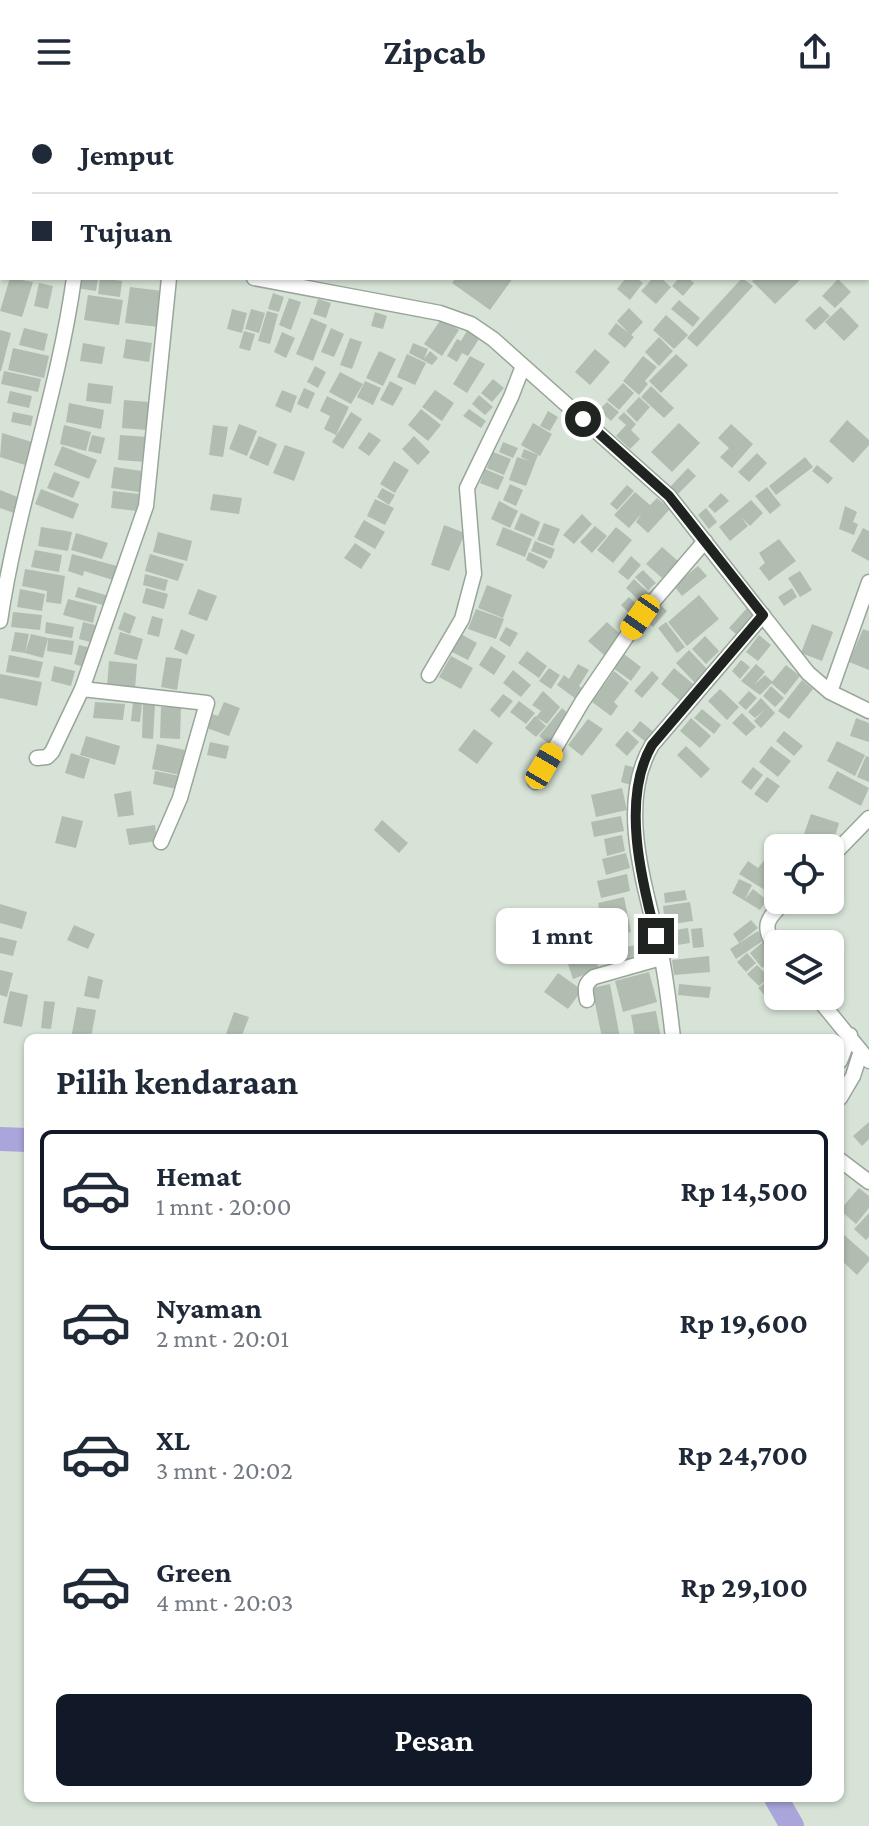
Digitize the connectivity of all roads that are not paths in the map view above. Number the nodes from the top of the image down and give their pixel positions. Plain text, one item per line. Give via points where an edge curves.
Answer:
1 (74, 280) edge
2 (169, 280) edge
3 (265, 280) edge
4 (523, 366) junction
5 (705, 541) junction
6 (869, 582) edge
7 (763, 615) junction
8 (0, 621) edge
9 (429, 675) dead end
10 (82, 689) junction
11 (830, 692) junction
12 (869, 711) edge
13 (37, 758) dead end
14 (535, 782) dead end
15 (869, 818) edge
16 (161, 842) dead end
17 (844, 844) edge
18 (661, 958) junction
19 (587, 1000) dead end
20 (828, 1010) edge
21 (672, 1034) edge
22 (850, 1035) junction
23 (844, 1051) edge
24 (865, 1056) edge
25 (844, 1091) edge
26 (844, 1163) edge
27 (869, 1182) edge

1 - 8 street
2 - 10 street via 146,506
3 - 4 street via 440,313 471,324
4 - 5 street via 669,496
4 - 9 street via 467,488 474,574 462,619
5 - 7 street
5 - 14 street via 640,617
6 - 11 street
7 - 11 street via 808,673
7 - 18 street via 652,745 639,769 635,828
10 - 13 street via 52,752
10 - 16 street via 207,703 180,798
11 - 12 street
15 - 17 street
18 - 19 street via 594,977 585,988
18 - 21 street
20 - 22 street
22 - 23 street
22 - 24 street
24 - 25 street
26 - 27 street

